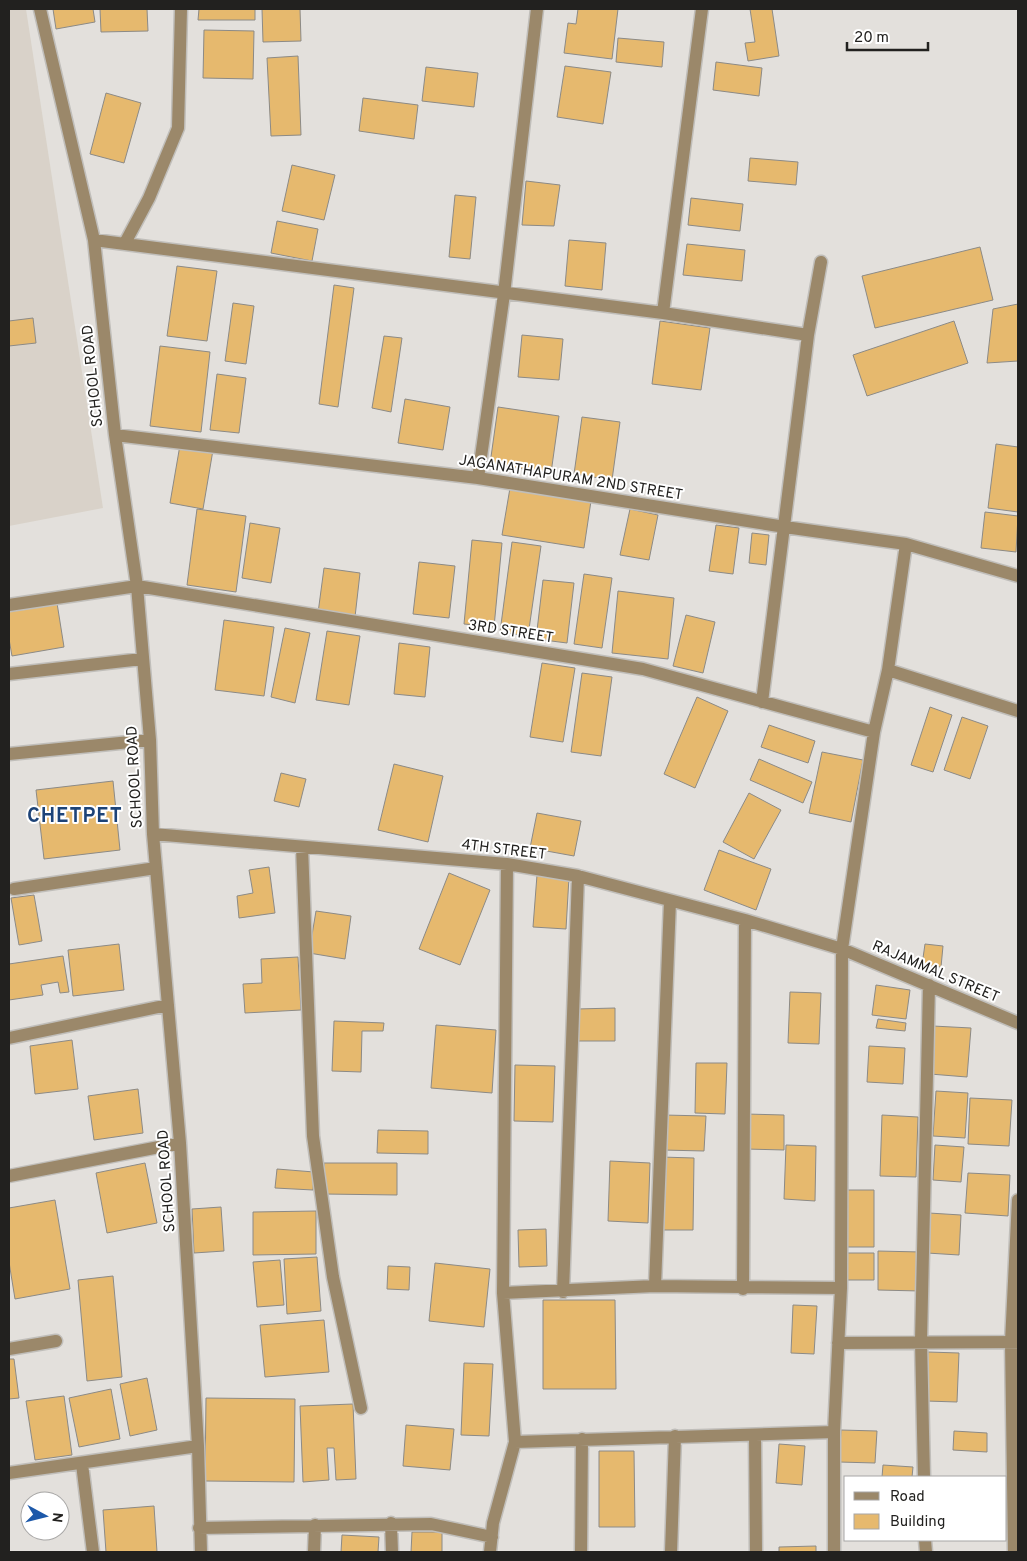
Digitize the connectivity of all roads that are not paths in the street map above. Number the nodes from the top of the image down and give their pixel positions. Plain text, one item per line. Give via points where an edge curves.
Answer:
1 (40, 9) edge
2 (180, 9) edge
3 (537, 9) edge
4 (702, 9) edge
5 (94, 240) junction
6 (125, 243) junction
7 (821, 262) dead end
8 (504, 294) junction
9 (663, 314) junction
10 (808, 335) junction
11 (115, 435) junction
12 (478, 478) junction
13 (785, 527) junction
14 (906, 544) junction
15 (1018, 576) edge
16 (137, 586) junction
17 (9, 605) edge
18 (142, 658) junction
19 (888, 670) junction
20 (9, 674) edge
21 (762, 702) junction
22 (1018, 711) edge
23 (874, 732) junction
24 (150, 740) junction
25 (9, 754) edge
26 (153, 834) junction
27 (302, 847) junction
28 (507, 864) junction
29 (156, 868) junction
30 (578, 876) junction
31 (14, 889) dead end
32 (670, 901) junction
33 (745, 920) junction
34 (842, 950) junction
35 (930, 985) junction
36 (168, 1005) junction
37 (1018, 1023) edge
38 (9, 1038) edge
39 (180, 1143) junction
40 (9, 1176) edge
41 (1018, 1200) edge
42 (656, 1286) junction
43 (743, 1288) junction
44 (841, 1288) junction
45 (563, 1292) junction
46 (503, 1293) junction
47 (56, 1341) dead end
48 (920, 1341) junction
49 (1015, 1342) edge
50 (838, 1343) junction
51 (9, 1349) edge
52 (361, 1408) dead end
53 (834, 1432) junction
54 (675, 1436) junction
55 (755, 1436) junction
56 (582, 1439) junction
57 (515, 1442) junction
58 (198, 1446) junction
59 (82, 1464) junction
60 (9, 1473) edge
61 (924, 1476) edge
62 (391, 1523) junction
63 (315, 1525) junction
64 (199, 1528) junction
65 (492, 1537) junction
66 (93, 1552) edge
67 (201, 1552) edge
68 (314, 1552) edge
69 (392, 1552) edge
70 (490, 1552) edge
71 (581, 1552) edge
72 (671, 1552) edge
73 (756, 1552) edge
74 (834, 1552) edge
75 (1014, 1552) edge

1 - 5 street, SCHOOL ROAD
2 - 6 street via 178,128 149,198
3 - 8 street
4 - 9 street
5 - 6 street
5 - 11 street, SCHOOL ROAD
6 - 8 street
7 - 10 street
8 - 9 street
8 - 12 street
9 - 10 street
10 - 13 street
11 - 12 street, JAGANATHAPURAM 2ND STREET
11 - 16 street, SCHOOL ROAD
12 - 13 street, JAGANATHAPURAM 2ND STREET
13 - 14 street, JAGANATHAPURAM 2ND STREET
13 - 21 street
14 - 15 street, JAGANATHAPURAM 2ND STREET
14 - 19 street
16 - 17 street, 3RD STREET
16 - 18 street, SCHOOL ROAD
16 - 21 street, 3RD STREET via 642,669
18 - 20 street
18 - 24 street, SCHOOL ROAD
19 - 22 street
19 - 23 street
21 - 23 street, 3RD STREET
23 - 34 street
24 - 25 street
24 - 26 street, SCHOOL ROAD
26 - 27 street, 4TH STREET
26 - 29 street, SCHOOL ROAD
27 - 28 street, 4TH STREET
27 - 52 street via 312,1136 333,1277
28 - 30 street, 4TH STREET
28 - 46 street
29 - 31 street
29 - 36 street, SCHOOL ROAD
30 - 32 street, 4TH STREET
30 - 45 street
32 - 33 street, 4TH STREET
32 - 42 street
33 - 34 street, 4TH STREET
33 - 43 street
34 - 35 street, RAJAMMAL STREET
34 - 44 street
35 - 37 street, RAJAMMAL STREET
35 - 48 street
36 - 38 street
36 - 39 street, SCHOOL ROAD
39 - 40 street
39 - 58 street, SCHOOL ROAD
41 - 49 street
42 - 43 street
42 - 45 street
43 - 44 street
44 - 50 street
45 - 46 street
46 - 57 street
47 - 51 street
48 - 49 street
48 - 50 street
48 - 61 street
49 - 75 street
50 - 53 street
53 - 55 street
53 - 74 street
54 - 55 street
54 - 56 street
54 - 72 street
55 - 73 street
56 - 57 street
56 - 71 street
57 - 65 street
58 - 59 street
58 - 64 street, SCHOOL ROAD
59 - 60 street
59 - 66 street
62 - 63 street
62 - 65 street via 431,1524
62 - 69 street
63 - 64 street
63 - 68 street
64 - 67 street, SCHOOL ROAD
65 - 70 street

